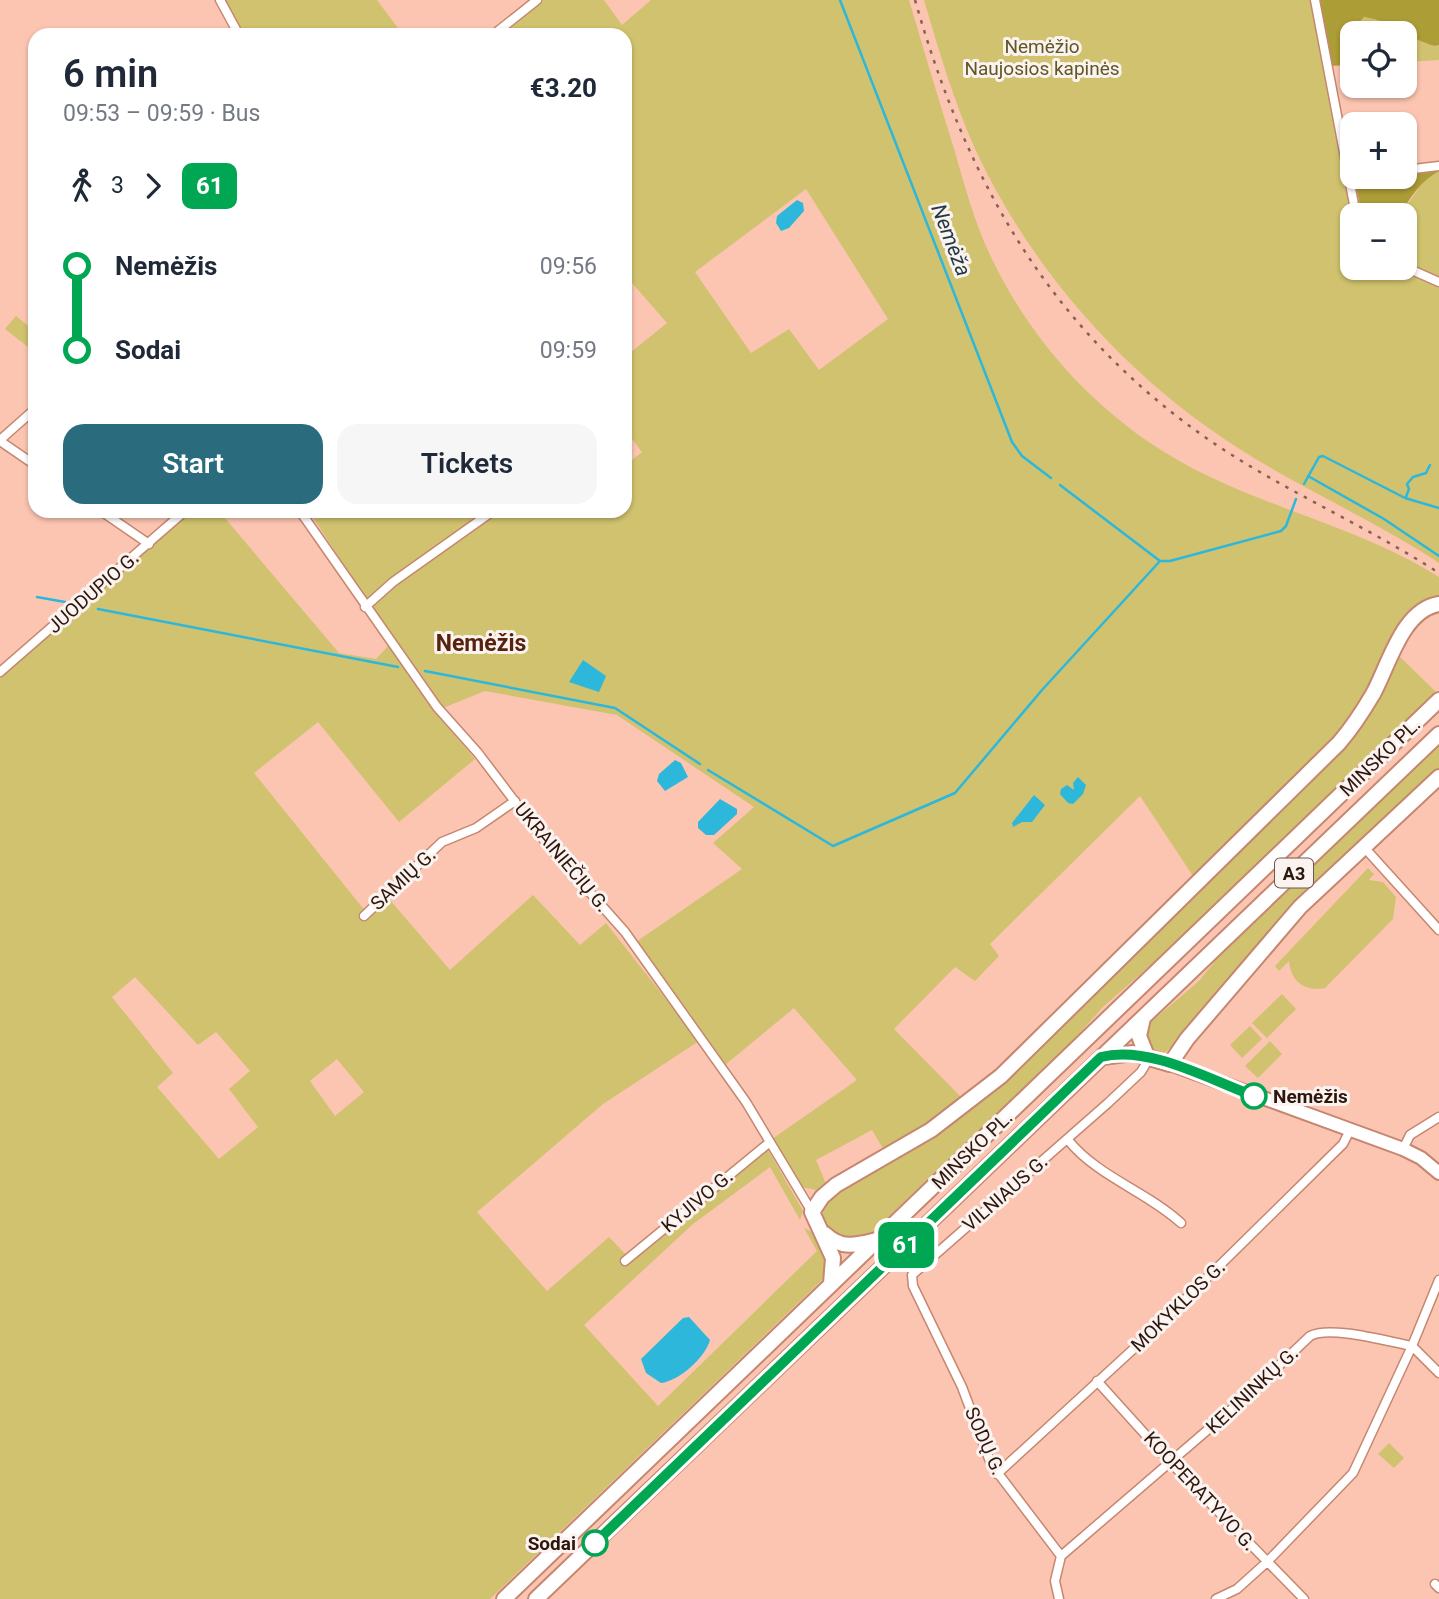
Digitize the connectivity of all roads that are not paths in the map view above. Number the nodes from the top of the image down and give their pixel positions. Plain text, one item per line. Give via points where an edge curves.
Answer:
1 (220, 0) edge
2 (537, 0) edge
3 (1315, 0) edge
4 (235, 28) edge
5 (503, 28) edge
6 (1340, 114) edge
7 (1439, 166) edge
8 (1417, 169) edge
9 (1417, 272) edge
10 (1439, 282) edge
11 (28, 416) edge
12 (0, 440) edge
13 (28, 460) edge
14 (111, 518) edge
15 (177, 518) edge
16 (305, 518) edge
17 (483, 518) edge
18 (149, 544) junction
19 (1439, 604) edge
20 (365, 607) junction
21 (1, 670) edge
22 (1439, 700) edge
23 (1439, 733) edge
24 (1439, 777) edge
25 (515, 802) junction
26 (1363, 846) junction
27 (364, 916) dead end
28 (1439, 930) edge
29 (1143, 1017) junction
30 (1149, 1056) junction
31 (1101, 1057) junction
32 (1170, 1064) junction
33 (1439, 1117) edge
34 (1350, 1130) junction
35 (1068, 1140) junction
36 (770, 1142) junction
37 (1403, 1149) junction
38 (1439, 1173) edge
39 (812, 1212) junction
40 (1181, 1223) dead end
41 (822, 1230) junction
42 (878, 1240) junction
43 (625, 1261) dead end
44 (912, 1275) joint
45 (1439, 1280) edge
46 (831, 1284) junction
47 (1412, 1346) junction
48 (1439, 1373) edge
49 (1097, 1381) junction
50 (1171, 1463) junction
51 (997, 1474) junction
52 (1061, 1556) junction
53 (1267, 1562) junction
54 (504, 1599) edge
55 (536, 1599) edge
56 (1059, 1599) edge
57 (1216, 1599) edge
58 (1304, 1599) edge

1 - 4 street
2 - 5 street
3 - 6 street
7 - 8 street
9 - 10 street
11 - 12 street
12 - 13 street
14 - 18 street
15 - 18 street, JUODUPIO G.
16 - 20 street, UKRAINIEČIŲ G.
17 - 20 street
18 - 21 street, JUODUPIO G.
19 - 39 highway via 1427,607 1410,622 1363,711 1339,743 1048,1031 958,1111 836,1185
20 - 25 street, UKRAINIEČIŲ G. via 437,707
22 - 42 highway, MINSKO PL. / A3
23 - 29 highway, MINSKO PL. / A3
24 - 26 highway
25 - 27 street, SAMIŲ G. via 476,828 442,842
25 - 36 street, UKRAINIEČIŲ G. via 625,932
26 - 28 street
26 - 32 highway via 1273,937
29 - 30 highway via 1139,1036
29 - 31 highway, MINSKO PL. / A3
30 - 31 highway via 1124,1053
30 - 32 highway
30 - 35 street, VILNIAUS G. via 1141,1072
31 - 55 highway, MINSKO PL. / A3
32 - 34 main road
33 - 37 street via 1410,1135
34 - 37 main road
34 - 49 street, MOKYKLOS G. via 1343,1144
35 - 40 street via 1087,1160 1153,1199
35 - 44 street, VILNIAUS G.
36 - 39 street, UKRAINIEČIŲ G.
36 - 43 street, KYJIVO G.
37 - 38 main road
39 - 41 highway
41 - 42 highway via 846,1246
41 - 46 highway via 833,1258
42 - 46 highway, MINSKO PL. / A3
44 - 51 street, SODŲ G.
45 - 47 street
46 - 54 highway, MINSKO PL. / A3
47 - 48 street
47 - 50 street, KELININKŲ G. via 1316,1333
47 - 53 street via 1353,1473
49 - 50 street, KOOPERATYVO G.
49 - 51 street, MOKYKLOS G.
50 - 52 street, KELININKŲ G.
50 - 53 street, KOOPERATYVO G.
51 - 52 street, SODŲ G.
52 - 56 street via 1055,1581
53 - 57 street via 1237,1589
53 - 58 street, KOOPERATYVO G.

